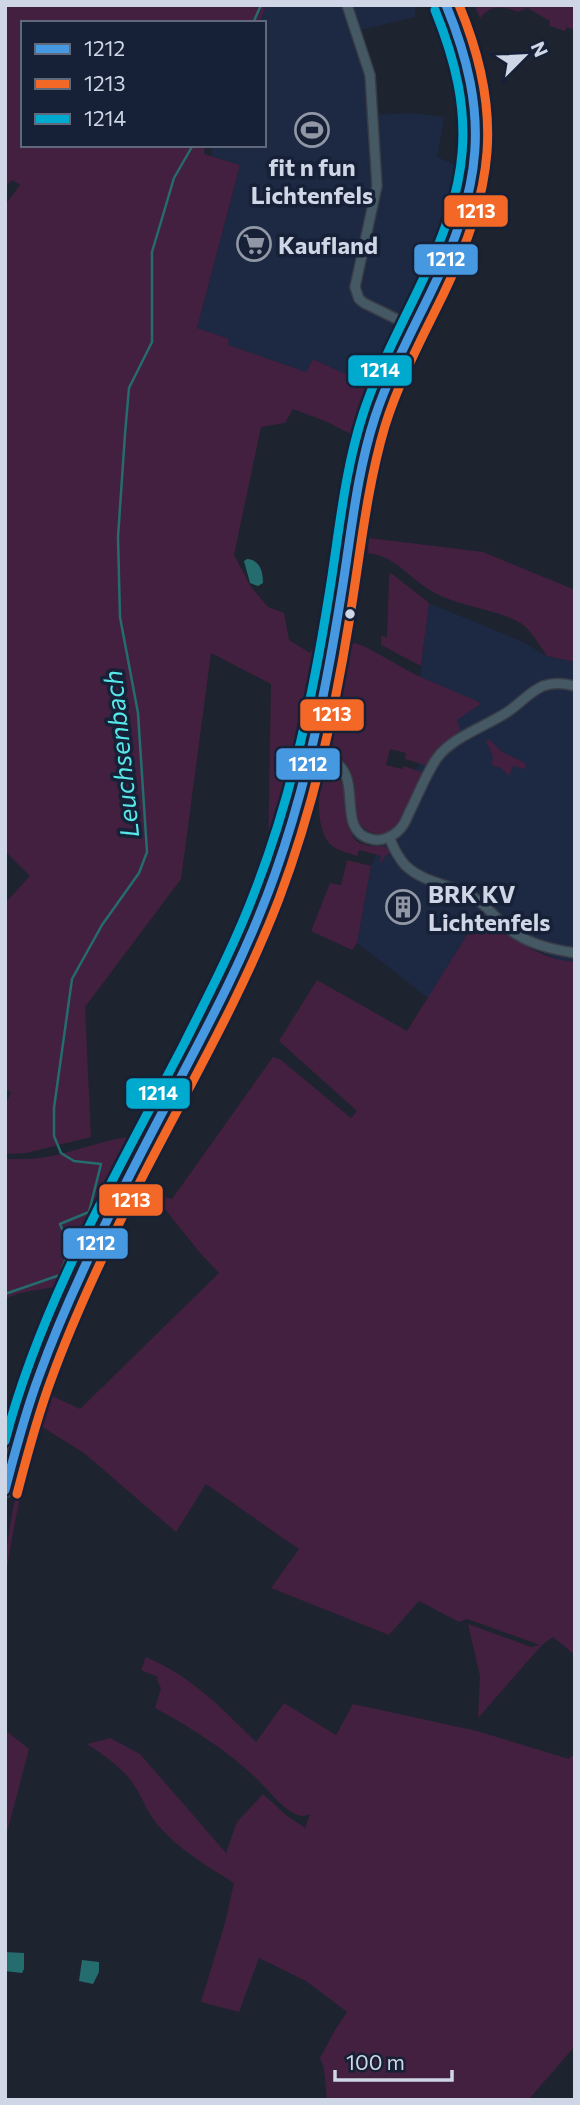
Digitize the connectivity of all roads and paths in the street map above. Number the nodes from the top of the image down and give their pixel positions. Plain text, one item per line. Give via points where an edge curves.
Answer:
1 (347, 5) edge
2 (446, 5) edge
3 (413, 327) junction
4 (575, 686) edge
5 (312, 750) junction
6 (389, 837) junction
7 (575, 953) edge
8 (5, 1491) edge

1 - 3 street via 370,75 377,186 356,293 364,303
2 - 3 main road via 467,58 476,131 472,177 454,240
3 - 5 main road via 379,406 367,450
4 - 6 street via 553,683 537,689 508,712 446,748 429,770 403,826
5 - 6 street via 325,754 343,770 357,832 372,840
5 - 8 main road via 276,872 244,950 76,1283 23,1421
6 - 7 street via 410,869 467,893 527,940

